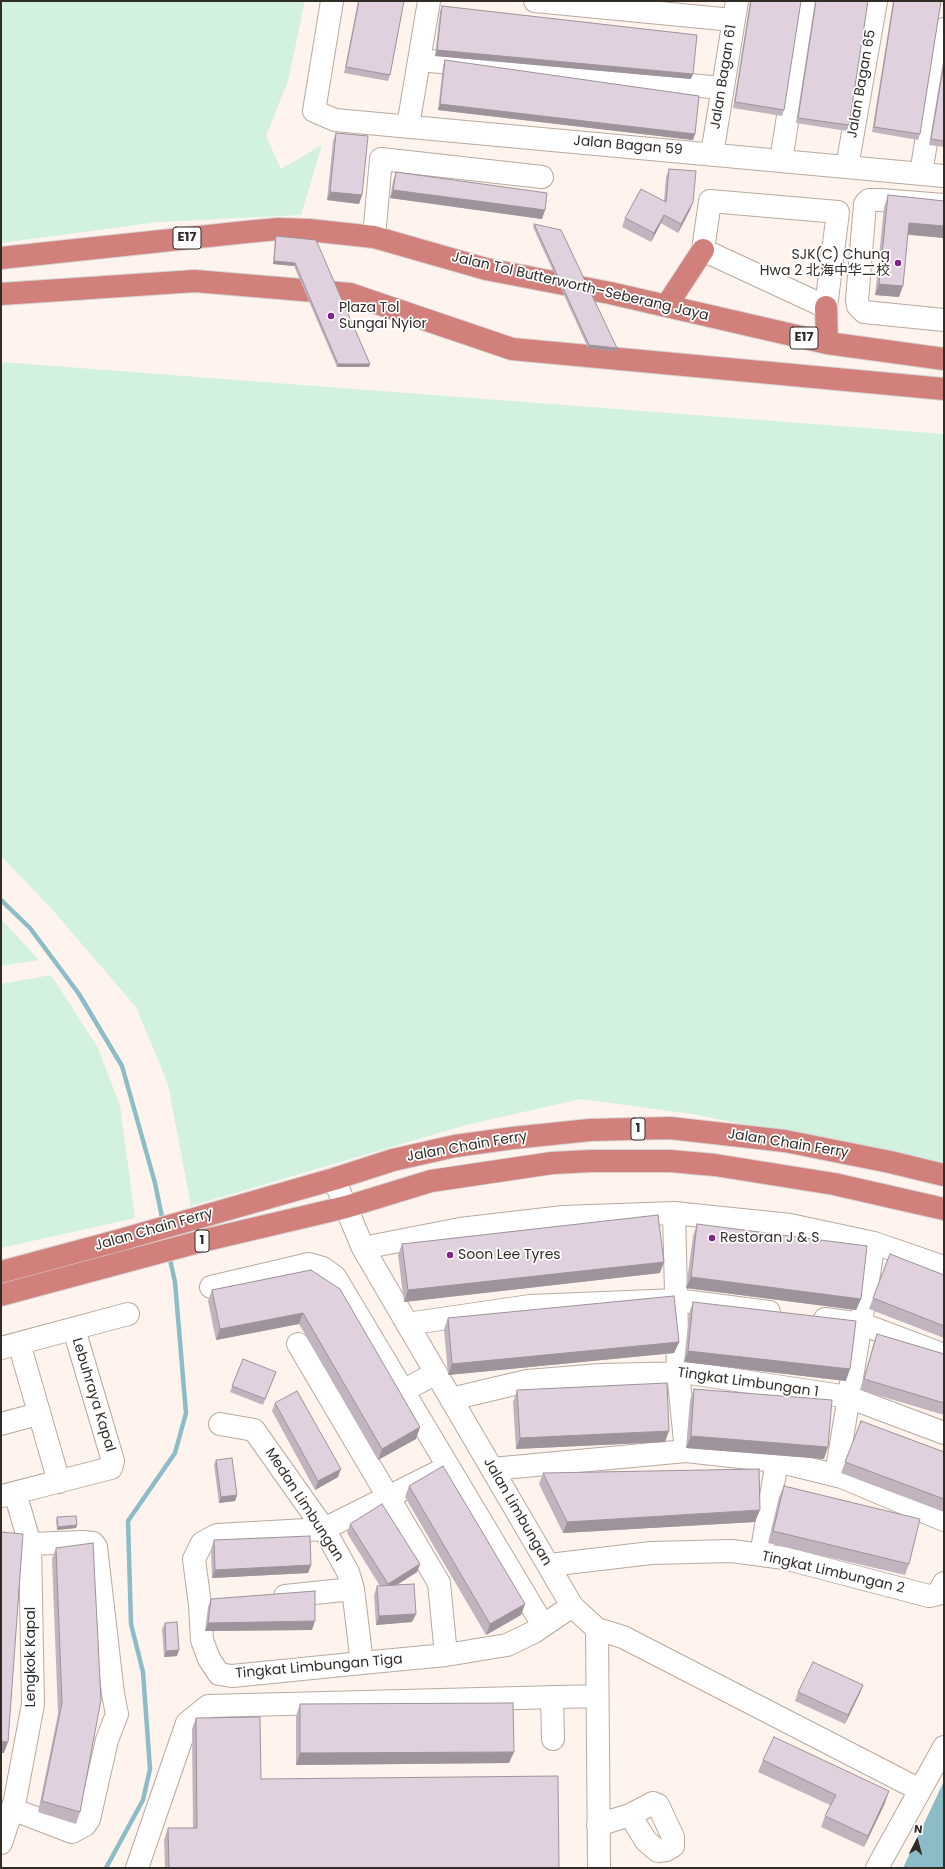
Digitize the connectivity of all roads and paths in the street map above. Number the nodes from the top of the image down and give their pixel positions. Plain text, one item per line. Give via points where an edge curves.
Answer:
1 (332, 1) edge
2 (429, 1) edge
3 (535, 1) edge
4 (806, 1) edge
5 (876, 1) edge
6 (672, 8) edge
7 (735, 11) edge
8 (944, 29) edge
9 (419, 60) junction
10 (722, 88) junction
11 (408, 126) junction
12 (712, 154) junction
13 (781, 161) junction
14 (848, 167) junction
15 (921, 174) junction
16 (944, 176) edge
17 (542, 177) dead end
18 (944, 206) edge
19 (374, 237) junction
20 (703, 250) junction
21 (1, 258) edge
22 (1, 294) edge
23 (667, 305) junction
24 (826, 307) junction
25 (944, 320) edge
26 (827, 343) junction
27 (944, 359) edge
28 (944, 389) edge
29 (944, 1175) edge
30 (334, 1179) junction
31 (346, 1207) junction
32 (944, 1209) edge
33 (674, 1213) junction
34 (874, 1243) junction
35 (363, 1248) junction
36 (944, 1267) edge
37 (1, 1272) edge
38 (211, 1287) dead end
39 (1, 1295) edge
40 (676, 1300) junction
41 (128, 1314) dead end
42 (408, 1324) junction
43 (862, 1324) junction
44 (74, 1329) junction
45 (298, 1344) dead end
46 (10, 1345) edge
47 (944, 1355) edge
48 (678, 1372) junction
49 (436, 1373) junction
50 (403, 1391) junction
51 (848, 1397) junction
52 (451, 1399) junction
53 (38, 1414) junction
54 (1, 1424) edge
55 (220, 1424) dead end
56 (944, 1433) edge
57 (686, 1451) junction
58 (777, 1461) junction
59 (448, 1466) junction
60 (492, 1469) junction
61 (836, 1475) junction
62 (59, 1482) junction
63 (8, 1495) edge
64 (388, 1497) junction
65 (944, 1520) edge
66 (324, 1529) junction
67 (30, 1544) junction
68 (761, 1555) junction
69 (549, 1566) junction
70 (944, 1584) edge
71 (353, 1589) junction
72 (269, 1598) edge
73 (223, 1603) edge
74 (200, 1605) junction
75 (572, 1606) junction
76 (543, 1625) junction
77 (597, 1630) junction
78 (446, 1655) junction
79 (362, 1664) junction
80 (597, 1696) junction
81 (552, 1697) junction
82 (553, 1739) dead end
83 (944, 1747) edge
84 (920, 1790) junction
85 (9, 1802) edge
86 (630, 1815) dead end
87 (598, 1825) junction
88 (1, 1843) edge
89 (137, 1868) edge
90 (599, 1868) edge
91 (877, 1868) edge

1 - 11 street, Jalan Bagan 59 via 314,111 335,120
2 - 9 street
3 - 6 street
4 - 13 street
5 - 14 street, Jalan Bagan 65
6 - 7 street
7 - 10 street, Jalan Bagan 61
8 - 15 street
9 - 10 street
9 - 11 street
10 - 12 street, Jalan Bagan 61
11 - 12 street, Jalan Bagan 59
12 - 13 street, Jalan Bagan 59
13 - 14 street, Jalan Bagan 59
14 - 15 street, Jalan Bagan 59
15 - 16 street, Jalan Bagan 59
17 - 19 street via 381,159
18 - 25 street via 880,200 869,200 865,204 857,300 858,306 864,312
19 - 21 highway, Jalan Tol Butterworth–Seberang Jaya / E17 via 278,229
19 - 23 highway, Jalan Tol Butterworth–Seberang Jaya / E17 via 486,268
20 - 23 highway
20 - 24 street
20 - 24 street via 710,201 838,212
22 - 28 highway via 195,281 350,294 512,349
23 - 26 highway, Jalan Tol Butterworth–Seberang Jaya / E17
24 - 26 highway
26 - 27 highway, Jalan Tol Butterworth–Seberang Jaya / E17
29 - 30 highway, Jalan Chain Ferry / 1 via 784,1141 670,1128 590,1130 463,1145 393,1160
30 - 31 street, Jalan Limbungan
30 - 37 highway, Jalan Chain Ferry / 1
31 - 32 highway, Jalan Chain Ferry / 1 via 431,1181 552,1163 591,1160 715,1165 834,1184
31 - 35 street, Jalan Limbungan
31 - 39 highway, Jalan Chain Ferry / 1 via 125,1261
33 - 34 street via 790,1225
33 - 35 street via 563,1216 460,1229
33 - 40 street
34 - 36 street
34 - 43 street
35 - 42 street, Jalan Limbungan
38 - 50 street via 309,1264 323,1268 335,1277
40 - 42 street via 530,1306
40 - 43 street
40 - 48 street
41 - 44 street
42 - 49 street, Jalan Limbungan
43 - 47 street
43 - 51 street
44 - 46 street
44 - 62 street, Lebuhraya Kapal via 113,1461 111,1468
45 - 64 street
46 - 53 street
48 - 51 street, Tingkat Limbungan 1
48 - 52 street, Tingkat Limbungan 1 via 527,1381
48 - 57 street
49 - 50 street
49 - 52 street, Jalan Limbungan
50 - 59 street
51 - 56 street, Tingkat Limbungan 1
51 - 61 street
52 - 60 street, Jalan Limbungan
53 - 54 street
53 - 62 street
55 - 66 street, Medan Limbungan via 254,1430
57 - 58 street
57 - 60 street
58 - 61 street
58 - 68 street
59 - 64 street
59 - 76 street
60 - 69 street, Jalan Limbungan
61 - 65 street
62 - 63 street, Lebuhraya Kapal
63 - 67 street, Lengkok Kapal
64 - 66 street
64 - 78 street via 439,1583
66 - 71 street, Medan Limbungan via 348,1572
66 - 74 street, Tingkat Limbungan Tiga via 217,1535 202,1543 194,1559
67 - 85 street, Lengkok Kapal via 33,1704
67 - 85 street via 82,1542 92,1543 96,1547 112,1694 117,1714 107,1740 89,1819 85,1825 72,1832
68 - 69 street, Tingkat Limbungan 2 via 732,1551 651,1553
68 - 70 street, Tingkat Limbungan 2 via 784,1558 929,1596 938,1594
69 - 75 street, Jalan Limbungan
71 - 72 street
71 - 79 street, Medan Limbungan
73 - 74 street
74 - 79 street, Tingkat Limbungan Tiga via 202,1640 209,1659 219,1674 232,1676
75 - 76 street, Tingkat Limbungan Tiga
75 - 77 street, Jalan Limbungan
76 - 78 street, Tingkat Limbungan Tiga via 507,1645
77 - 80 street
77 - 84 street via 623,1637
78 - 79 street, Tingkat Limbungan Tiga
80 - 81 street
80 - 87 street
81 - 82 street
81 - 89 street via 208,1706 187,1723
83 - 84 street
84 - 91 street
85 - 88 street, Lengkok Kapal
86 - 87 street
87 - 90 street

